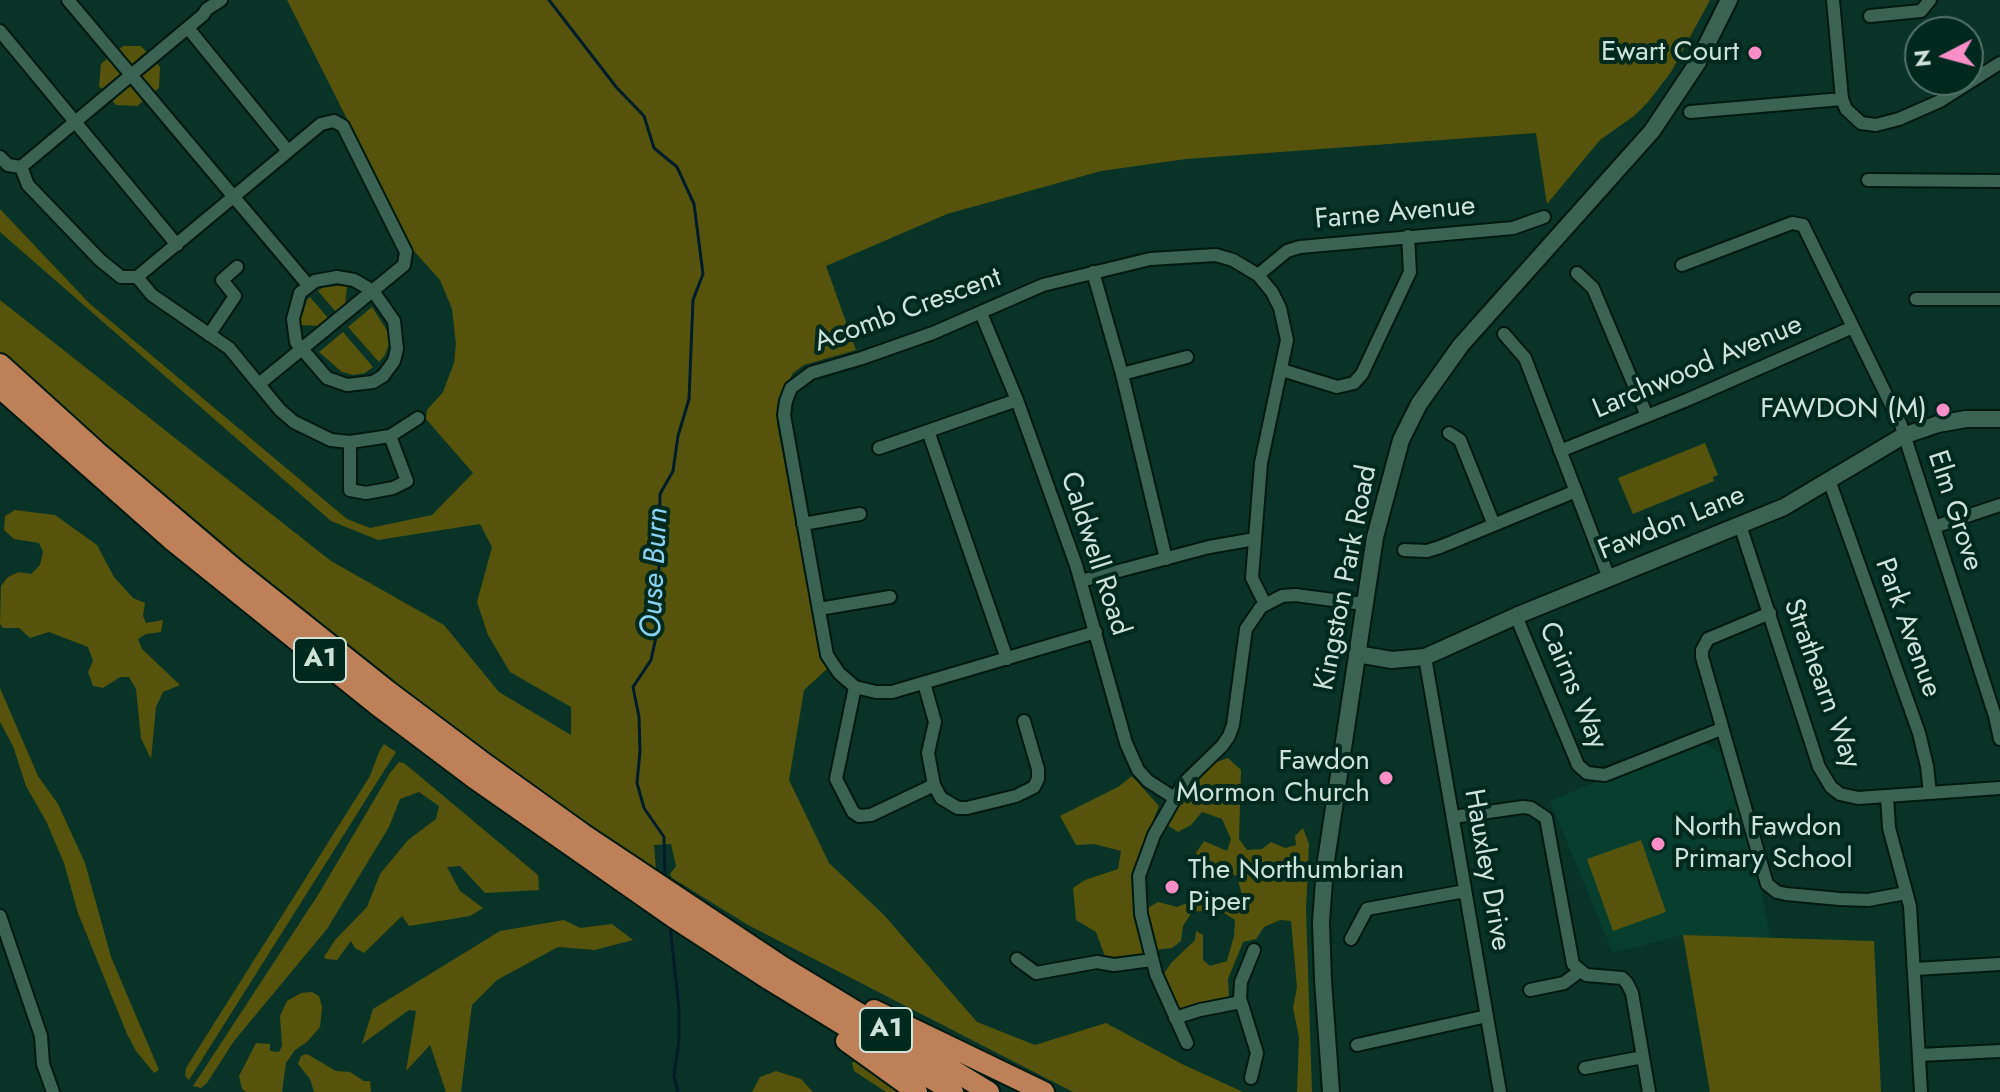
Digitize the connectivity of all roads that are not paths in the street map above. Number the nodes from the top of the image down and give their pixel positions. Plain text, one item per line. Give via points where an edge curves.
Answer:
1 (68, 0) edge
2 (221, 0) edge
3 (1729, 0) edge
4 (1833, 0) edge
5 (1930, 0) edge
6 (206, 4) edge
7 (1870, 16) dead end
8 (188, 28) junction
9 (0, 31) edge
10 (2000, 63) edge
11 (131, 76) junction
12 (1842, 99) junction
13 (1690, 112) dead end
14 (76, 123) junction
15 (288, 151) junction
16 (0, 157) edge
17 (21, 167) junction
18 (1868, 180) dead end
19 (2000, 181) edge
20 (233, 197) junction
21 (1544, 217) dead end
22 (1408, 236) junction
23 (177, 245) junction
24 (1682, 265) dead end
25 (237, 267) dead end
26 (1093, 272) junction
27 (1577, 273) dead end
28 (1258, 275) junction
29 (137, 277) junction
30 (308, 285) junction
31 (373, 291) junction
32 (1916, 299) dead end
33 (2000, 299) edge
34 (981, 313) junction
35 (1853, 327) junction
36 (1504, 334) dead end
37 (209, 335) junction
38 (301, 350) junction
39 (1187, 357) dead end
40 (0, 364) edge
41 (1282, 370) junction
42 (1122, 374) junction
43 (259, 384) junction
44 (0, 388) edge
45 (1017, 400) junction
46 (1647, 416) junction
47 (418, 418) dead end
48 (2000, 419) edge
49 (928, 431) junction
50 (1449, 433) dead end
51 (390, 436) junction
52 (1903, 436) junction
53 (350, 442) junction
54 (879, 448) dead end
55 (1560, 451) junction
56 (1829, 480) junction
57 (1576, 491) junction
58 (2000, 505) edge
59 (860, 514) dead end
60 (803, 524) junction
61 (1494, 525) junction
62 (1740, 525) junction
63 (1934, 527) junction
64 (1255, 539) junction
65 (1404, 550) dead end
66 (1166, 559) junction
67 (1609, 578) junction
68 (1081, 581) junction
69 (890, 597) dead end
70 (1265, 604) junction
71 (1364, 604) junction
72 (819, 609) junction
73 (1770, 613) junction
74 (1516, 616) junction
75 (1096, 632) junction
76 (1357, 654) junction
77 (1425, 657) junction
78 (1007, 659) junction
79 (924, 683) junction
80 (855, 687) junction
81 (1024, 721) dead end
82 (1721, 729) junction
83 (1029, 737) junction
84 (2000, 739) edge
85 (1015, 742) dead end
86 (934, 785) junction
87 (2000, 788) edge
88 (1930, 793) junction
89 (1887, 796) junction
90 (1173, 797) junction
91 (1453, 817) junction
92 (1465, 891) junction
93 (1906, 893) junction
94 (665, 901) junction
95 (0, 916) edge
96 (1351, 939) dead end
97 (1017, 959) dead end
98 (1152, 960) junction
99 (2000, 964) edge
100 (1263, 966) dead end
101 (1915, 969) junction
102 (1580, 971) junction
103 (776, 974) junction
104 (1530, 990) dead end
105 (1241, 1002) junction
106 (1487, 1016) junction
107 (1175, 1018) junction
108 (1187, 1043) dead end
109 (1357, 1045) dead end
110 (2000, 1051) edge
111 (1919, 1055) junction
112 (1643, 1057) junction
113 (1585, 1067) dead end
114 (1251, 1078) dead end
115 (1330, 1090) edge
116 (53, 1092) edge
117 (917, 1092) edge
118 (953, 1092) edge
119 (989, 1092) edge
120 (1044, 1092) edge
121 (1500, 1092) edge
122 (1649, 1092) edge
123 (1921, 1092) edge

1 - 11 street
2 - 6 street
3 - 71 street, Kingston Park Road via 1698,62 1652,131 1461,345 1419,404 1392,469
4 - 12 street
5 - 7 street via 1921,11
6 - 8 street via 203,15
8 - 11 street
8 - 15 street
9 - 14 street
10 - 12 street via 1940,101 1876,125 1853,117
11 - 14 street
11 - 20 street
12 - 13 street
14 - 17 street
14 - 23 street
15 - 20 street
15 - 31 street via 321,124 337,121 343,126 406,257 404,265
16 - 17 street
17 - 29 street via 28,185 100,260 121,277
18 - 19 street
20 - 23 street
20 - 30 street
21 - 22 street, Farne Avenue via 1513,228
22 - 28 street, Farne Avenue via 1287,251
22 - 41 street via 1410,272 1354,383 1337,387
23 - 29 street
24 - 35 street, Elm Grove via 1792,223 1803,225
25 - 37 street via 222,280 235,296
26 - 28 street, Acomb Crescent via 1150,259 1216,255
26 - 34 street, Acomb Crescent via 1043,285
26 - 42 street
27 - 46 street via 1593,288
28 - 41 street via 1272,292 1285,324
29 - 37 street via 152,295
30 - 31 street via 346,277
30 - 38 street via 296,301 293,319
31 - 38 street
31 - 38 street via 394,321 397,335 394,361 383,376 365,384 336,382
32 - 33 street
34 - 45 street, Caldwell Road
34 - 60 street, Acomb Crescent via 811,373 791,388 784,415
35 - 46 street, Larchwood Avenue
35 - 52 street, Elm Grove
36 - 55 street via 1525,358
37 - 43 street via 229,348
38 - 43 street
39 - 42 street
40 - 94 highway, A1 via 286,610
41 - 64 street via 1261,463
42 - 66 street
43 - 53 street via 294,422 331,440
44 - 94 highway, A1 via 173,541 377,705 573,849
45 - 49 street
45 - 68 street, Caldwell Road
46 - 55 street, Larchwood Avenue
47 - 51 street
48 - 52 street, Fawdon Lane via 1966,419
49 - 54 street
49 - 78 street
50 - 61 street via 1460,440
51 - 53 street
51 - 53 street via 407,481 366,493 350,490
52 - 56 street, Fawdon Lane
52 - 63 street, Elm Grove
55 - 57 street
56 - 62 street, Fawdon Lane
56 - 88 street, Park Avenue via 1919,733
57 - 61 street
57 - 67 street
58 - 63 street
59 - 60 street
60 - 72 street, Acomb Crescent
61 - 65 street via 1427,551
62 - 67 street, Fawdon Lane
62 - 73 street, Strathearn Way
63 - 84 street, Elm Grove
64 - 66 street
64 - 70 street via 1252,578
66 - 68 street
67 - 74 street, Fawdon Lane
68 - 75 street, Caldwell Road
69 - 72 street
70 - 71 street via 1295,595
70 - 90 street via 1246,629 1229,736
71 - 76 street, Kingston Park Road
72 - 80 street, Acomb Crescent via 827,655
73 - 82 street via 1704,644 1703,666
73 - 89 street, Strathearn Way via 1823,778 1848,797
74 - 77 street, Fawdon Lane
74 - 82 street, Cairns Way via 1578,765 1587,773 1605,775
75 - 78 street
75 - 90 street, Caldwell Road via 1112,700 1138,770
76 - 77 street, Fawdon Lane via 1392,660
76 - 115 street, Kingston Park Road via 1322,908
77 - 91 street, Hauxley Drive
78 - 79 street
79 - 80 street via 892,692
79 - 86 street via 935,722 928,753
80 - 86 street via 836,779 853,812 871,815
81 - 83 street
82 - 93 street via 1771,888 1854,900
83 - 85 street
83 - 86 street via 1038,779 1027,792 958,808 941,798
87 - 88 street, Strathearn Way
88 - 89 street, Strathearn Way
89 - 93 street via 1889,828
90 - 98 street via 1139,876
91 - 92 street, Hauxley Drive
91 - 102 street via 1523,807 1546,818 1573,964
92 - 96 street via 1367,909
92 - 106 street, Hauxley Drive
93 - 101 street
94 - 103 highway, A1
95 - 116 street via 41,1036
97 - 98 street via 1036,973 1097,962
98 - 107 street
99 - 101 street
100 - 105 street via 1252,955 1241,982
101 - 111 street
102 - 104 street via 1564,983
102 - 112 street via 1627,983
103 - 117 highway, A1 via 841,1037
103 - 118 highway, A1
103 - 119 highway, A1
103 - 120 highway, A1
105 - 107 street
105 - 114 street via 1257,1053
106 - 109 street
106 - 121 street, Hauxley Drive
107 - 108 street
110 - 111 street
111 - 123 street
112 - 113 street
112 - 122 street

